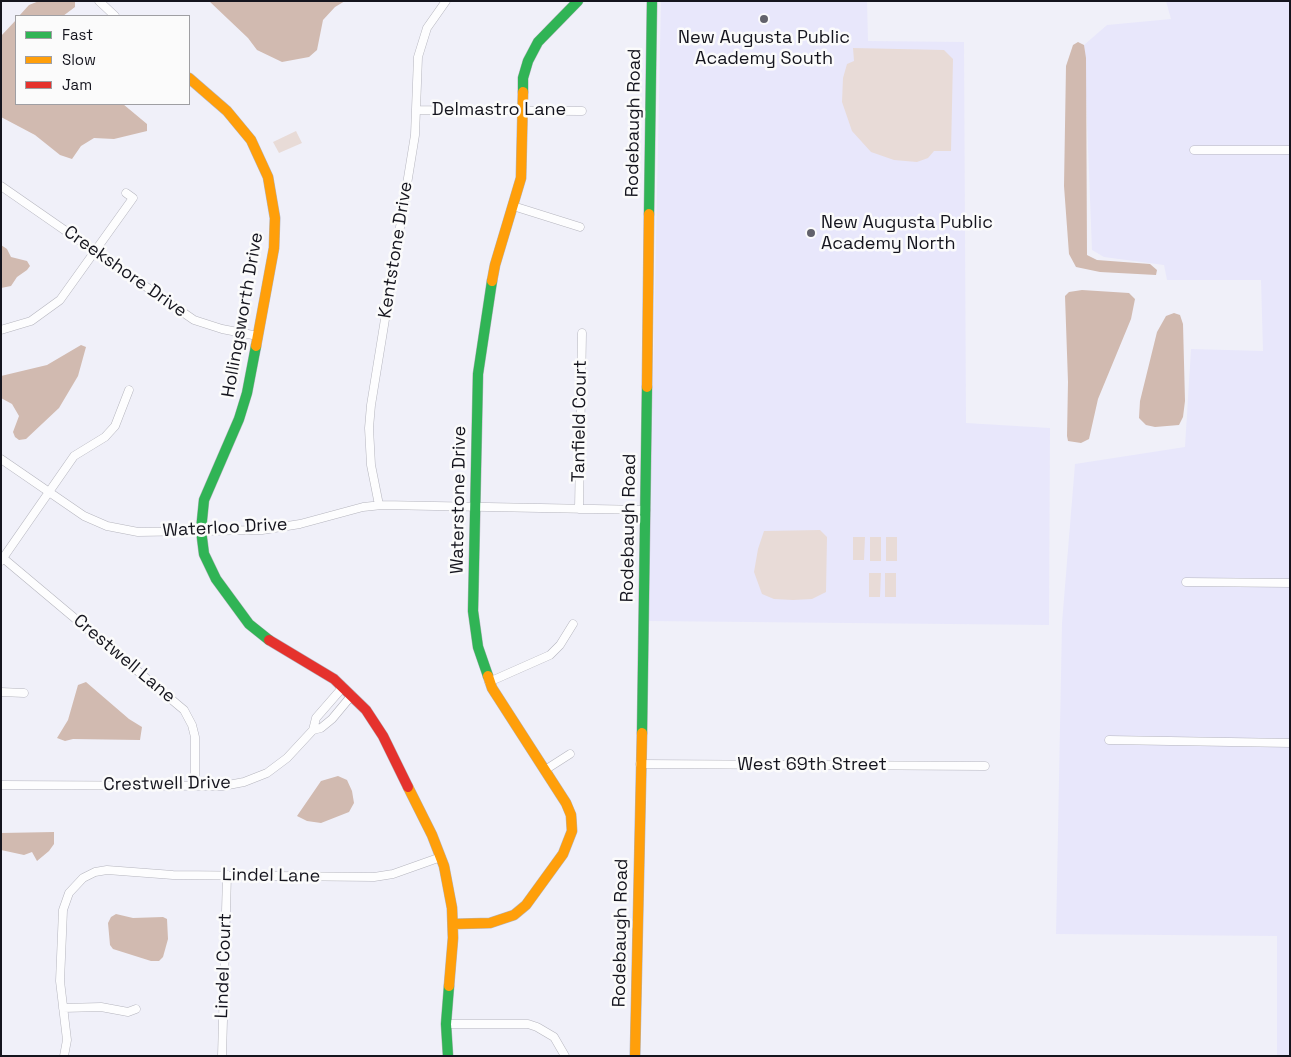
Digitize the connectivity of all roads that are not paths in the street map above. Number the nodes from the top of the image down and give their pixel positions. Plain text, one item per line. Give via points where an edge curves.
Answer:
1 (99, 1) edge
2 (446, 1) edge
3 (578, 1) edge
4 (652, 1) edge
5 (114, 15) edge
6 (190, 79) edge
7 (416, 110) junction
8 (521, 110) junction
9 (582, 111) dead end
10 (1194, 150) dead end
11 (1290, 150) edge
12 (1, 186) edge
13 (126, 193) dead end
14 (513, 206) junction
15 (580, 227) dead end
16 (94, 252) junction
17 (1, 330) edge
18 (582, 333) dead end
19 (258, 336) junction
20 (128, 390) dead end
21 (1, 459) edge
22 (48, 492) junction
23 (379, 505) junction
24 (475, 506) junction
25 (578, 508) junction
26 (646, 510) junction
27 (201, 530) junction
28 (2, 560) edge
29 (1186, 582) dead end
30 (1290, 583) edge
31 (573, 624) dead end
32 (489, 682) junction
33 (343, 687) junction
34 (1, 692) edge
35 (24, 693) dead end
36 (352, 695) junction
37 (313, 730) junction
38 (1109, 740) dead end
39 (1290, 743) edge
40 (570, 754) dead end
41 (640, 764) junction
42 (985, 766) dead end
43 (545, 770) junction
44 (1, 785) edge
45 (195, 786) junction
46 (441, 857) junction
47 (227, 875) junction
48 (453, 924) junction
49 (63, 1008) junction
50 (136, 1009) dead end
51 (446, 1024) junction
52 (64, 1056) edge
53 (222, 1056) edge
54 (448, 1056) edge
55 (565, 1056) edge
56 (635, 1056) edge

1 - 5 street
2 - 7 street, Kentstone Drive via 421,44
3 - 8 street, Waterstone Drive via 543,36 532,52 523,78
4 - 26 street, Rodebaugh Road
6 - 19 street, Hollingsworth Drive via 227,111 245,132 271,187 275,234
7 - 8 street, Delmastro Lane
7 - 23 street, Kentstone Drive via 415,135 370,418 371,465
8 - 9 street, Delmastro Lane
8 - 14 street, Waterstone Drive via 521,174
10 - 11 street
12 - 16 street, Creekshore Drive
13 - 16 street via 133,198
14 - 15 street
14 - 24 street, Waterstone Drive via 495,265 478,374
16 - 17 street via 64,294 48,310 20,326
16 - 19 street, Creekshore Drive via 194,320
18 - 25 street, Tanfield Court
19 - 27 street, Hollingsworth Drive via 244,406 207,491
20 - 22 street via 115,426 105,437 74,456
21 - 22 street, Waterloo Drive
22 - 27 street, Waterloo Drive via 84,516 120,530
22 - 28 street
23 - 24 street, Waterloo Drive
23 - 27 street, Waterloo Drive via 282,528
24 - 25 street, Waterloo Drive
24 - 32 street, Waterstone Drive via 474,623 479,654
25 - 26 street, Waterloo Drive
26 - 41 street, Rodebaugh Road
27 - 33 street, Hollingsworth Drive via 210,569 245,620 271,642
28 - 45 street, Crestwell Lane via 184,710 195,737
29 - 30 street
31 - 32 street via 550,655
32 - 43 street, Waterstone Drive
33 - 36 street, Hollingsworth Drive
33 - 37 street, Crestwell Drive via 316,718
34 - 35 street
36 - 37 street, Crestwell Drive via 332,719
36 - 46 street, Hollingsworth Drive via 383,736
37 - 45 street, Crestwell Drive via 283,762 260,776 234,785
38 - 39 street
40 - 43 street
41 - 42 street, West 69th Street
41 - 56 street, Rodebaugh Road
43 - 48 street, Waterstone Drive via 571,815 572,831 566,848 526,905 514,915 490,924
44 - 45 street, Crestwell Drive
46 - 47 street, Lindel Lane via 393,874 374,877
46 - 48 street, Hollingsworth Drive via 451,893
47 - 49 street, Lindel Lane via 98,871 76,883 66,901 60,973
47 - 53 street, Lindel Court
48 - 51 street, Hollingsworth Drive
49 - 50 street via 101,1007 128,1012
49 - 52 street via 67,1040
51 - 54 street, Hollingsworth Drive
51 - 55 street via 528,1024 554,1037

